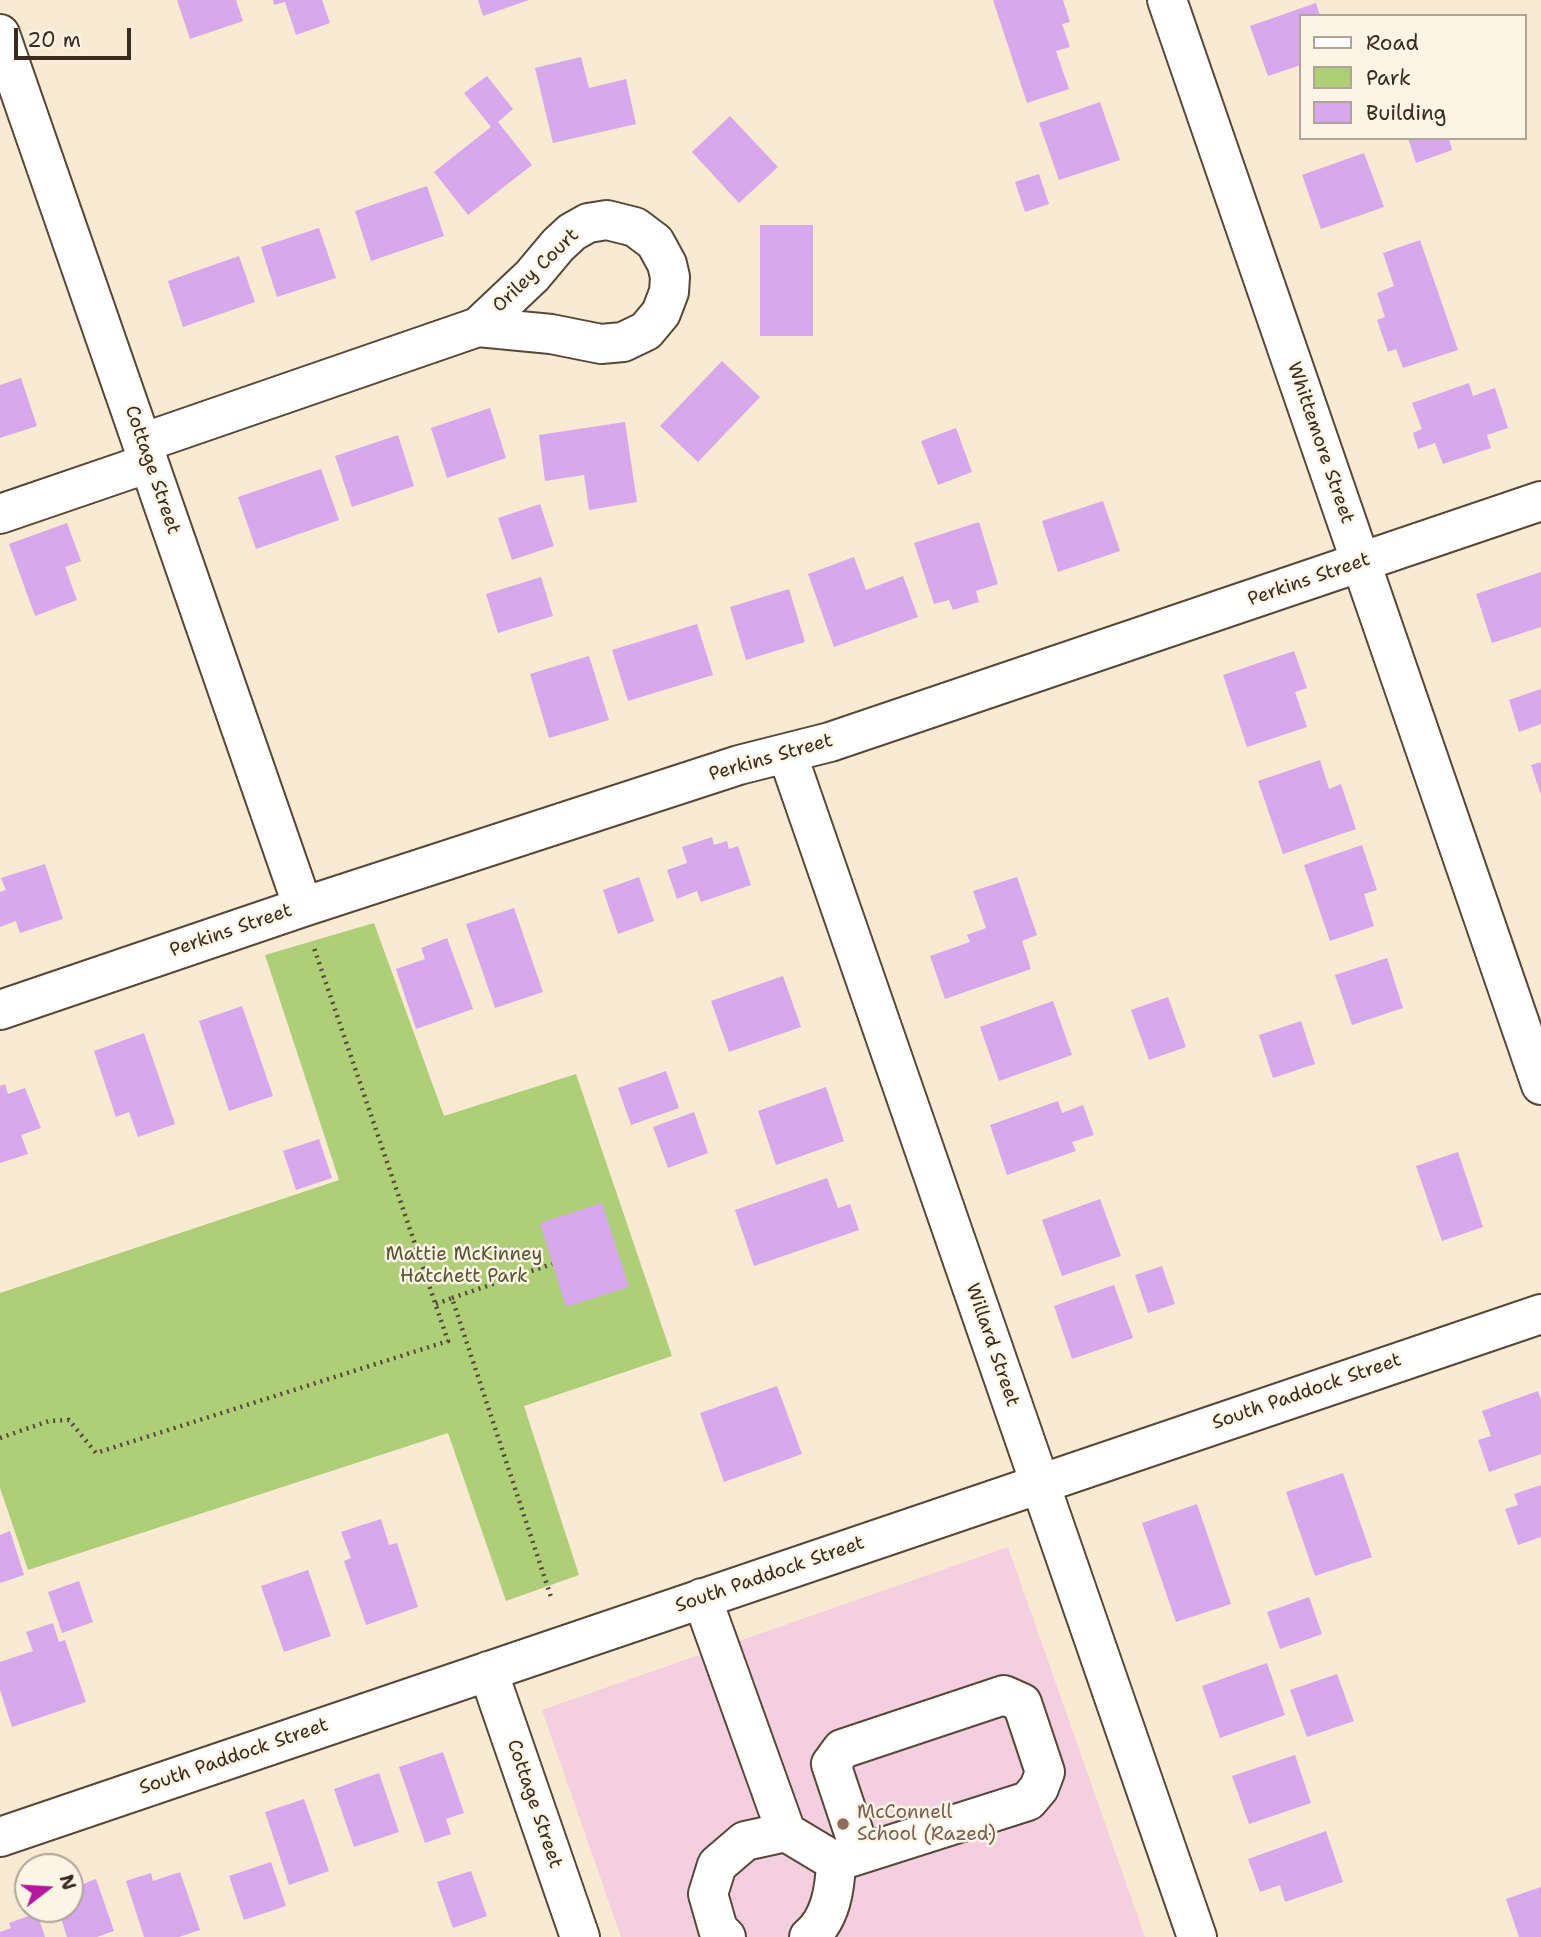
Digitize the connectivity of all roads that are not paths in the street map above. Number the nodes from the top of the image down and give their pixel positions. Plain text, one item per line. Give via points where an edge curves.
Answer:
1 (1167, 0) edge
2 (0, 34) edge
3 (478, 327) junction
4 (145, 453) junction
5 (1541, 501) edge
6 (0, 514) edge
7 (1361, 563) junction
8 (787, 753) junction
9 (307, 924) junction
10 (0, 1010) edge
11 (1541, 1085) edge
12 (1541, 1314) edge
13 (1040, 1483) junction
14 (702, 1598) junction
15 (488, 1671) junction
16 (786, 1832) junction
17 (0, 1837) edge
18 (849, 1858) junction
19 (580, 1937) edge
20 (726, 1937) edge
21 (809, 1937) edge
22 (1197, 1937) edge

1 - 7 street, Whittemore Street
2 - 4 street, Cottage Street
3 - 3 street, Oriley Court via 601,344 623,342 646,331 661,313 669,292 667,264 655,242 635,227 607,220 588,223 572,232
3 - 4 street, Oriley Court
4 - 6 street, Oriley Court
4 - 9 street, Cottage Street
5 - 7 street, Perkins Street
7 - 8 street, Perkins Street
7 - 11 street, Whittemore Street
8 - 9 street, Perkins Street via 739,765
8 - 13 street, Willard Street
9 - 10 street, Perkins Street
12 - 13 street, South Paddock Street
13 - 14 street, South Paddock Street
13 - 22 street, Willard Street
14 - 15 street, South Paddock Street
14 - 16 street
15 - 17 street, South Paddock Street
15 - 19 street, Cottage Street
16 - 18 street
16 - 20 street via 745,1841 717,1865 708,1894 718,1929
18 - 18 street via 1028,1801 1045,1772 1022,1703 1004,1695 842,1749 831,1764
18 - 21 street via 828,1908

